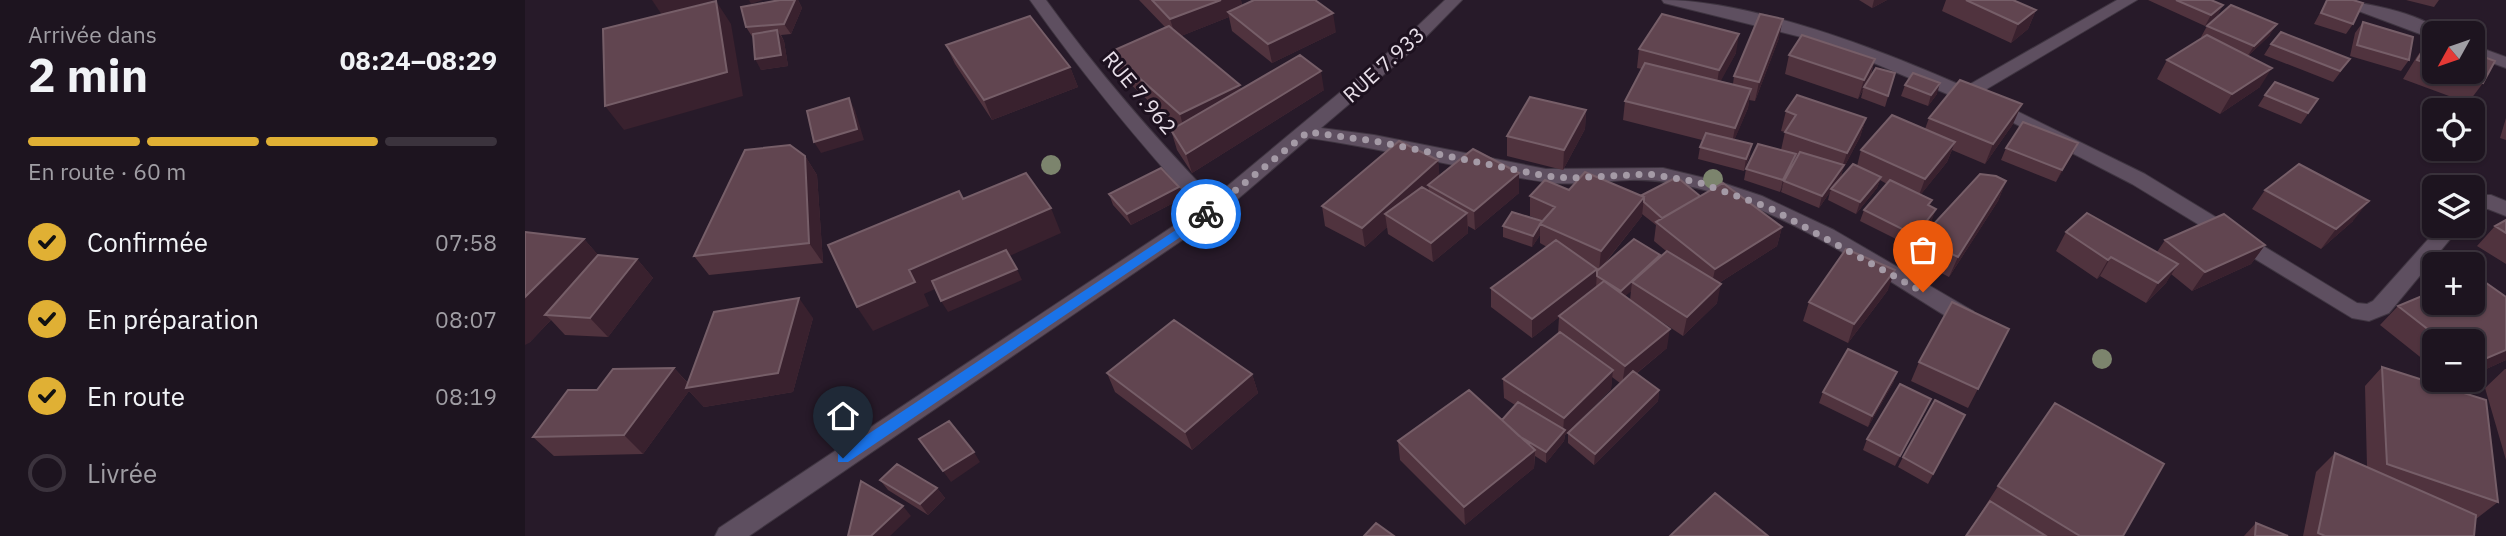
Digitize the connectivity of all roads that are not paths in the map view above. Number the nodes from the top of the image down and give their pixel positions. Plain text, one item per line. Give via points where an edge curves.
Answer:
1 (1038, 0) edge
2 (1454, 0) edge
3 (1670, 0) edge
4 (2129, 0) edge
5 (2337, 0) edge
6 (2422, 28) edge
7 (2485, 55) edge
8 (2506, 63) edge
9 (1966, 94) junction
10 (1308, 132) junction
11 (2485, 202) edge
12 (2506, 209) edge
13 (1212, 210) junction
14 (2441, 238) edge
15 (1965, 317) edge
16 (728, 536) edge

1 - 13 street, RUE 7.962 via 1116,104
2 - 10 street, RUE 7.933
3 - 9 street via 1774,23
4 - 9 street
5 - 6 street
7 - 8 street
9 - 14 street via 2131,175 2352,310 2369,313 2381,307
10 - 13 street, RUE 7.933
10 - 15 street via 1546,176 1649,174 1698,182 1770,208
11 - 12 street
13 - 16 street, RUE 7.933

